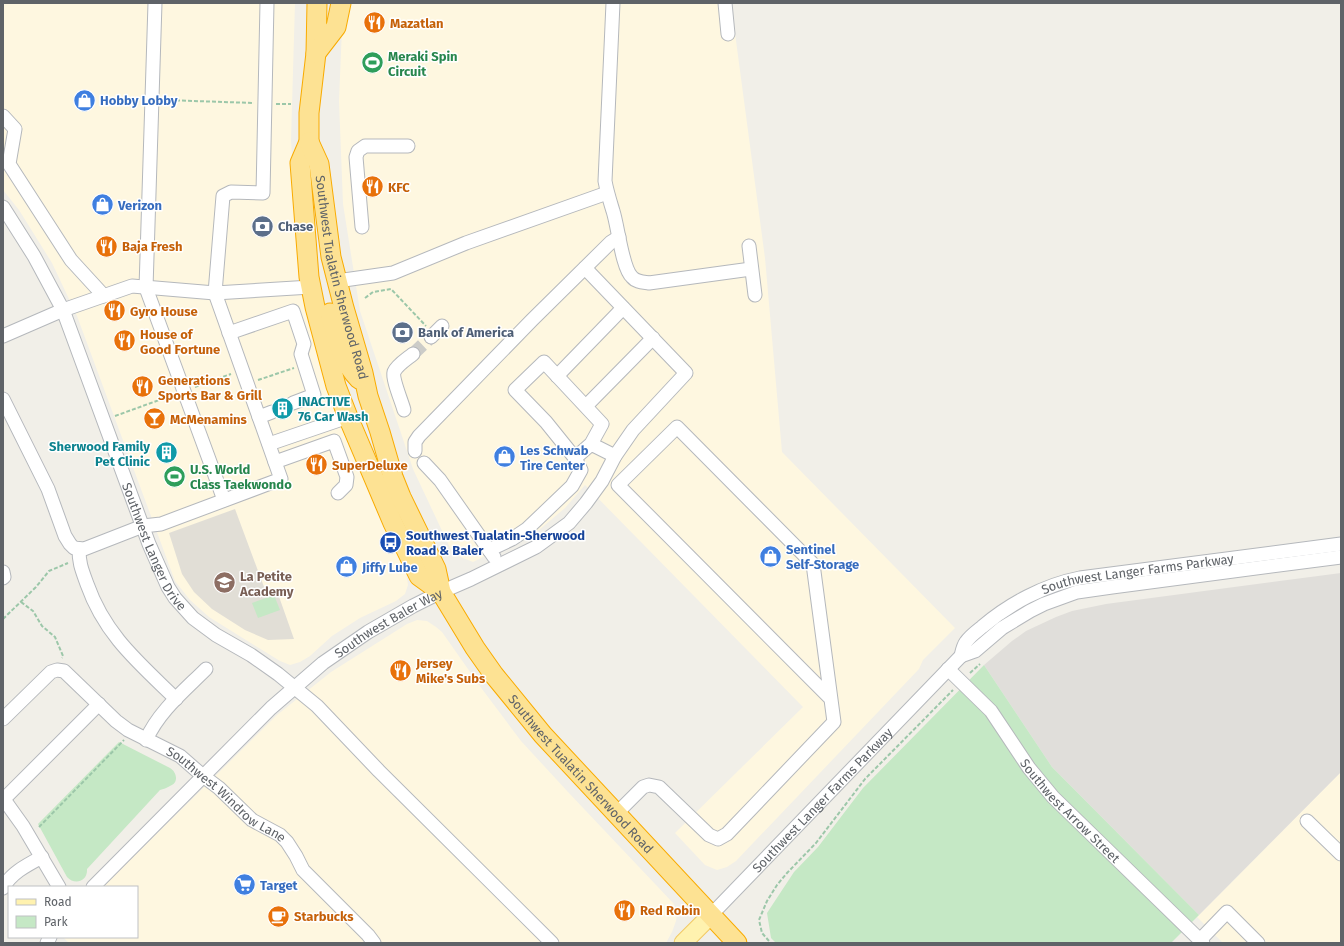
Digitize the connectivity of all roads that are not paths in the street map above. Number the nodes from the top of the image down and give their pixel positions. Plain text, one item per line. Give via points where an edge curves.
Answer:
1 (155, 3) edge
2 (267, 3) edge
3 (317, 3) edge
4 (341, 3) edge
5 (613, 3) edge
6 (725, 3) edge
7 (728, 34) dead end
8 (316, 53) junction
9 (3, 116) edge
10 (309, 142) junction
11 (408, 146) dead end
12 (607, 194) junction
13 (4, 212) edge
14 (362, 227) dead end
15 (619, 237) junction
16 (749, 246) dead end
17 (585, 268) junction
18 (751, 269) junction
19 (337, 281) junction
20 (311, 286) junction
21 (146, 288) junction
22 (215, 293) junction
23 (755, 295) dead end
24 (104, 296) junction
25 (624, 308) junction
26 (63, 310) junction
27 (229, 333) junction
28 (3, 336) edge
29 (653, 338) junction
30 (413, 354) tunnel mouth
31 (557, 376) junction
32 (366, 385) junction
33 (3, 400) edge
34 (293, 404) tunnel mouth
35 (586, 406) junction
36 (404, 410) dead end
37 (272, 412) tunnel mouth
38 (259, 417) junction
39 (348, 417) junction
40 (268, 444) junction
41 (591, 444) junction
42 (415, 451) dead end
43 (615, 456) junction
44 (575, 458) junction
45 (274, 462) junction
46 (424, 463) dead end
47 (338, 493) dead end
48 (224, 500) junction
49 (143, 526) junction
50 (1341, 544) edge
51 (79, 549) junction
52 (489, 550) junction
53 (1341, 557) edge
54 (499, 565) junction
55 (3, 572) edge
56 (3, 578) edge
57 (441, 592) junction
58 (960, 656) junction
59 (206, 669) dead end
60 (948, 669) junction
61 (294, 687) junction
62 (830, 698) junction
63 (176, 699) junction
64 (98, 704) junction
65 (3, 720) edge
66 (146, 740) junction
67 (203, 776) junction
68 (3, 799) edge
69 (616, 814) junction
70 (1307, 821) dead end
71 (1341, 854) edge
72 (42, 857) junction
73 (58, 886) edge
74 (94, 886) edge
75 (3, 888) edge
76 (711, 915) junction
77 (1202, 941) edge
78 (374, 943) edge
79 (552, 943) edge
80 (682, 943) edge
81 (737, 943) edge
82 (1258, 943) edge

1 - 21 street
2 - 22 street via 262,193 231,192 223,196
3 - 8 highway, Southwest Tualatin Sherwood Road
4 - 8 highway via 336,27
5 - 12 street via 605,181
6 - 7 street
8 - 10 highway, Southwest Tualatin Sherwood Road via 309,114
9 - 24 street via 15,129 8,164 71,260
10 - 19 highway, Southwest Tualatin Sherwood Road via 319,164 331,257
10 - 20 highway, Southwest Tualatin Sherwood Road via 300,163
11 - 14 street via 366,146 358,151 356,158
12 - 15 street
12 - 19 street via 466,243 393,273
13 - 26 street, Southwest Langer Drive via 34,256
15 - 17 street
15 - 18 street via 626,268 632,277 640,282 649,283
16 - 18 street
17 - 25 street
17 - 42 street via 419,436 415,442
18 - 23 street
19 - 32 highway, Southwest Tualatin Sherwood Road
20 - 22 street
20 - 32 highway via 328,306 344,357 353,373
20 - 39 highway, Southwest Tualatin Sherwood Road via 336,386
21 - 22 street
21 - 24 street via 132,286
21 - 48 street
22 - 27 street
24 - 26 street
25 - 29 street
25 - 31 street
26 - 28 street
26 - 49 street, Southwest Langer Drive
27 - 34 street via 293,311 304,344 301,354 314,395
27 - 38 street
29 - 35 street
29 - 43 street, Southwest Baler Way via 686,373 633,430
30 - 36 street via 394,373
31 - 35 street
31 - 44 street via 544,362 515,390 546,422
32 - 57 highway, Southwest Tualatin Sherwood Road via 393,477 436,569
33 - 51 street via 48,489 65,536 74,548
35 - 41 street via 602,424
37 - 38 street
38 - 40 street
39 - 40 street
39 - 57 highway, Southwest Tualatin Sherwood Road via 393,523 419,576
40 - 45 street
41 - 43 street
41 - 44 street
43 - 54 street, Southwest Baler Way via 602,481 569,523 536,547
44 - 52 street via 581,470 572,486 527,529
45 - 47 street via 334,441 347,478 346,485
45 - 48 street via 281,479
46 - 52 street via 440,480
48 - 49 street via 161,524
49 - 51 street
49 - 61 street, Southwest Langer Drive via 161,574 183,608 204,627 251,655
50 - 58 street, Southwest Langer Farms Parkway via 1068,580 1023,599 995,617 966,642
51 - 63 street via 79,562 102,618 133,657
52 - 54 street
53 - 58 street, Southwest Langer Farms Parkway via 1077,592 1030,611 1002,628 975,651
54 - 57 street, Southwest Baler Way
55 - 56 street
57 - 61 street, Southwest Baler Way via 352,642
57 - 69 highway, Southwest Tualatin Sherwood Road via 475,648 517,704
58 - 60 street, Southwest Langer Farms Parkway
59 - 63 street
60 - 76 street, Southwest Langer Farms Parkway
60 - 77 street, Southwest Arrow Street via 990,711 1029,768 1053,796
61 - 67 street, Southwest Baler Way
61 - 79 street via 317,706
62 - 62 street via 813,564 676,427 618,486
62 - 69 street via 834,722 727,834 718,839 709,835 659,787 649,785 643,788
63 - 66 street via 158,719
64 - 65 street, Southwest Windrow Lane via 64,671 57,670 45,677
64 - 66 street, Southwest Windrow Lane via 116,721
64 - 68 street
66 - 67 street, Southwest Windrow Lane via 180,756
67 - 74 street, Southwest Baler Way
67 - 78 street, Southwest Windrow Lane via 252,820 280,835 287,842 303,870
68 - 72 street
69 - 76 highway, Southwest Tualatin Sherwood Road
70 - 71 street
72 - 73 street
72 - 75 street via 22,867
76 - 80 main road, Southwest Langer Farms Parkway
76 - 81 highway, Southwest Tualatin Sherwood Road
77 - 82 street via 1227,912

